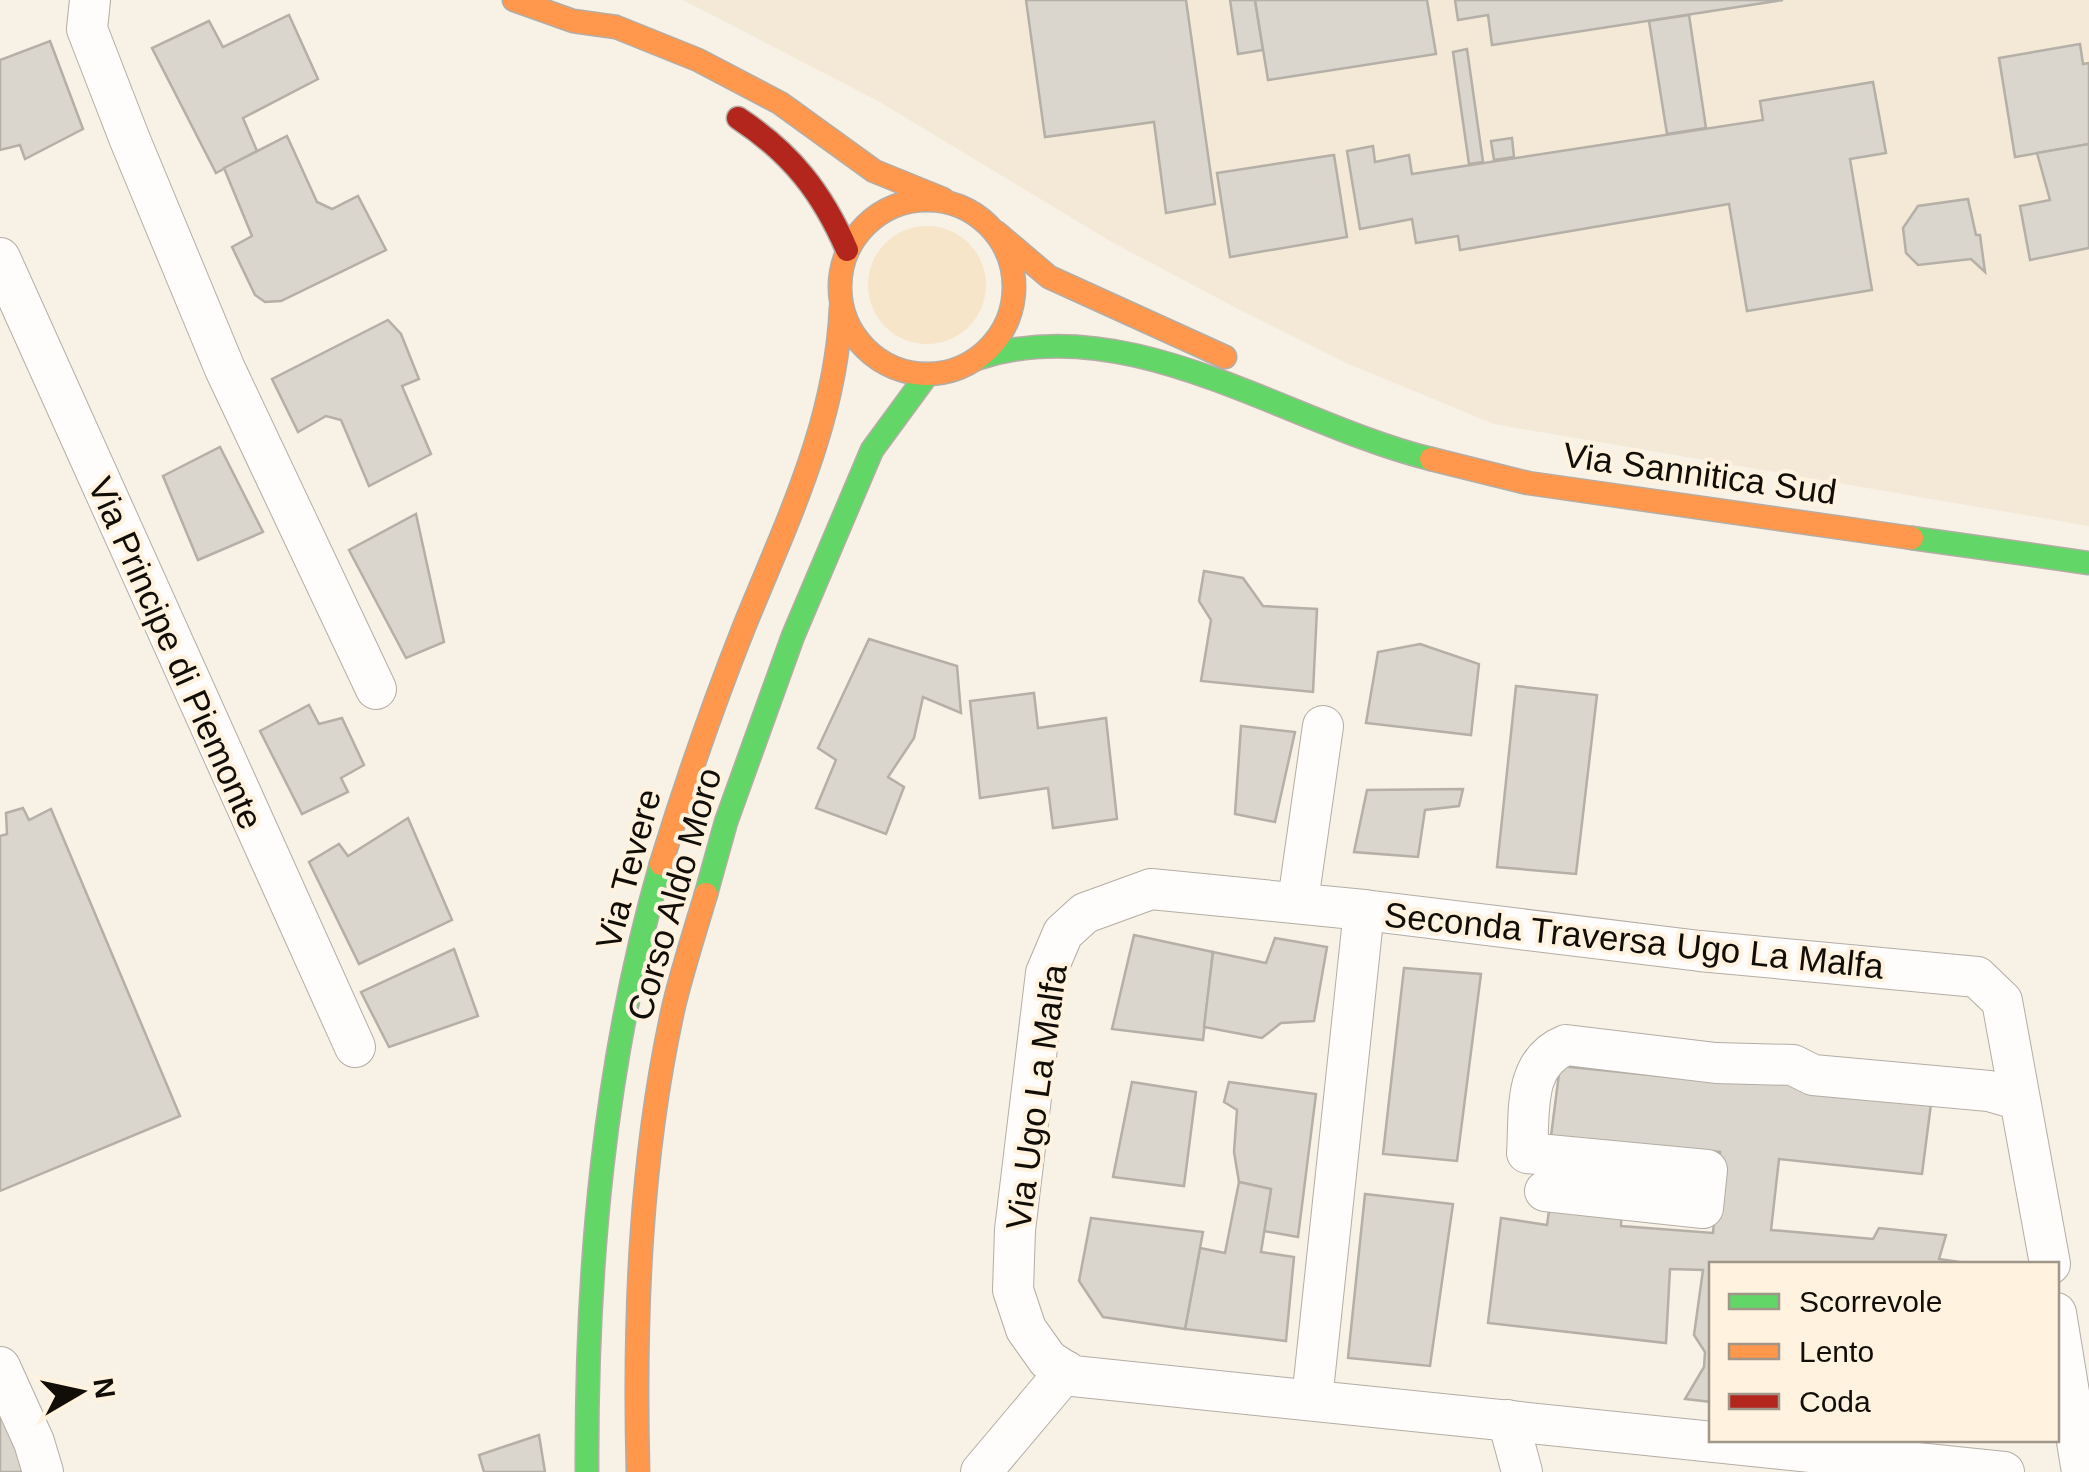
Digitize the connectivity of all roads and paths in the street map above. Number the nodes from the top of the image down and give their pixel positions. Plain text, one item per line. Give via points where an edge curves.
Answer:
1 (90, 0) edge
2 (514, 0) edge
3 (574, 22) junction
4 (605, 54) dead end
5 (722, 107) dead end
6 (946, 200) junction
7 (996, 232) junction
8 (847, 250) junction
9 (0, 258) edge
10 (842, 308) junction
11 (979, 358) junction
12 (926, 375) junction
13 (1311, 414) junction
14 (2089, 563) edge
15 (376, 689) dead end
16 (1323, 726) dead end
17 (1298, 902) junction
18 (1364, 910) junction
19 (356, 1047) dead end
20 (2017, 1099) junction
21 (1544, 1191) dead end
22 (2050, 1262) edge
23 (2059, 1331) edge
24 (0, 1368) edge
25 (1066, 1370) junction
26 (1312, 1400) junction
27 (1508, 1420) junction
28 (1709, 1441) edge
29 (1718, 1442) edge
30 (43, 1472) edge
31 (588, 1472) edge
32 (638, 1472) edge
33 (981, 1472) edge
34 (1522, 1472) edge
35 (2004, 1472) edge
36 (2082, 1472) edge

1 - 15 street via 87,29 225,369
2 - 3 main road
3 - 4 main road
3 - 6 main road via 616,27 698,60 780,103 874,171
5 - 8 main road via 783,146 814,178
6 - 7 main road
6 - 8 main road via 916,199 888,208 864,225
7 - 11 main road via 1009,256 1013,298 999,338
7 - 13 main road, Via Sannitica Sud via 1049,277 1187,336
8 - 10 main road via 839,278
9 - 19 street, Via Principe di Piemonte
10 - 12 main road via 853,335 874,357
10 - 31 main road, Via Tevere via 841,364 820,443 683,791 631,1000 612,1099 584,1358
11 - 12 main road
11 - 13 main road, Via Sannitica Sud via 1016,346 1107,351 1180,368
12 - 32 main road, Corso Aldo Moro via 872,450 794,636 726,822 674,1006 646,1194 635,1353
13 - 14 main road, Via Sannitica Sud via 1409,454 1528,484
16 - 17 street
17 - 18 street, Via Ugo La Malfa
17 - 25 street, Via Ugo La Malfa via 1151,890 1085,913 1063,933 1046,973 1013,1290 1026,1329 1048,1360
18 - 20 street, Seconda Traversa Ugo La Malfa via 1978,978 2002,1001
18 - 26 street, Seconda Traversa Ugo La Malfa
20 - 21 street via 1813,1075 1793,1066 1566,1046 1550,1052 1533,1074 1526,1153 1707,1170 1703,1208
20 - 22 street
23 - 36 street
24 - 30 street
25 - 26 street via 1073,1376
25 - 33 street
26 - 27 street
27 - 28 street
27 - 34 street
29 - 35 street

